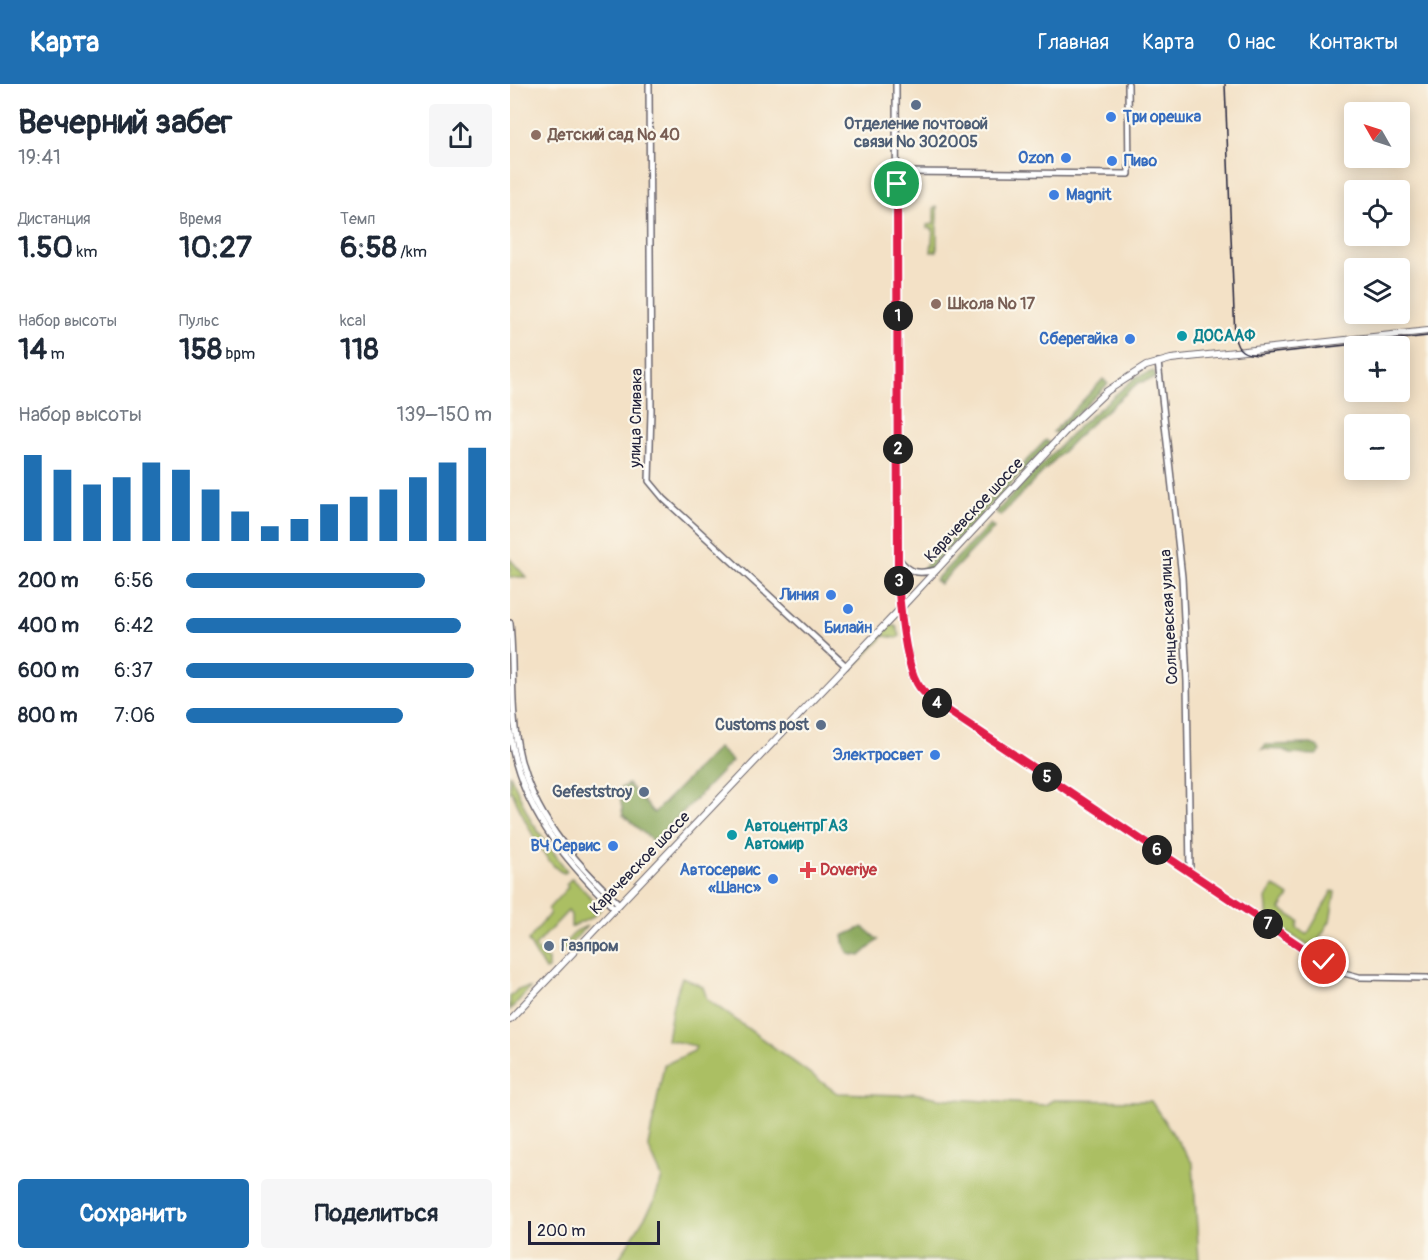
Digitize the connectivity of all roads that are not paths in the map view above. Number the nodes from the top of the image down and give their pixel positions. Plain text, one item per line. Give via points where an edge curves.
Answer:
1 (649, 84) edge
2 (896, 84) edge
3 (1128, 84) edge
4 (897, 172) junction
5 (1428, 331) edge
6 (1158, 362) junction
7 (898, 558) junction
8 (936, 570) junction
9 (902, 608) junction
10 (510, 623) edge
11 (846, 666) junction
12 (510, 730) edge
13 (1190, 872) junction
14 (617, 907) junction
15 (1428, 978) edge
16 (510, 1019) edge

1 - 11 main road, улица Спивака via 649,481
2 - 4 main road
3 - 4 main road via 1129,174
4 - 7 main road
5 - 6 highway, Карачевское шоссе via 1208,353
6 - 8 highway, Карачевское шоссе via 1124,380 1091,405
6 - 13 main road, Солнцевская улица via 1182,577
7 - 8 main road via 913,572
7 - 9 main road
8 - 9 highway, Карачевское шоссе
9 - 11 highway, Карачевское шоссе
9 - 13 main road via 912,672 926,694
10 - 14 main road via 517,746 532,793 566,850
11 - 14 highway, Карачевское шоссе
12 - 14 main road via 514,759 541,823 578,872
13 - 15 main road via 1349,976
14 - 16 highway, Карачевское шоссе

